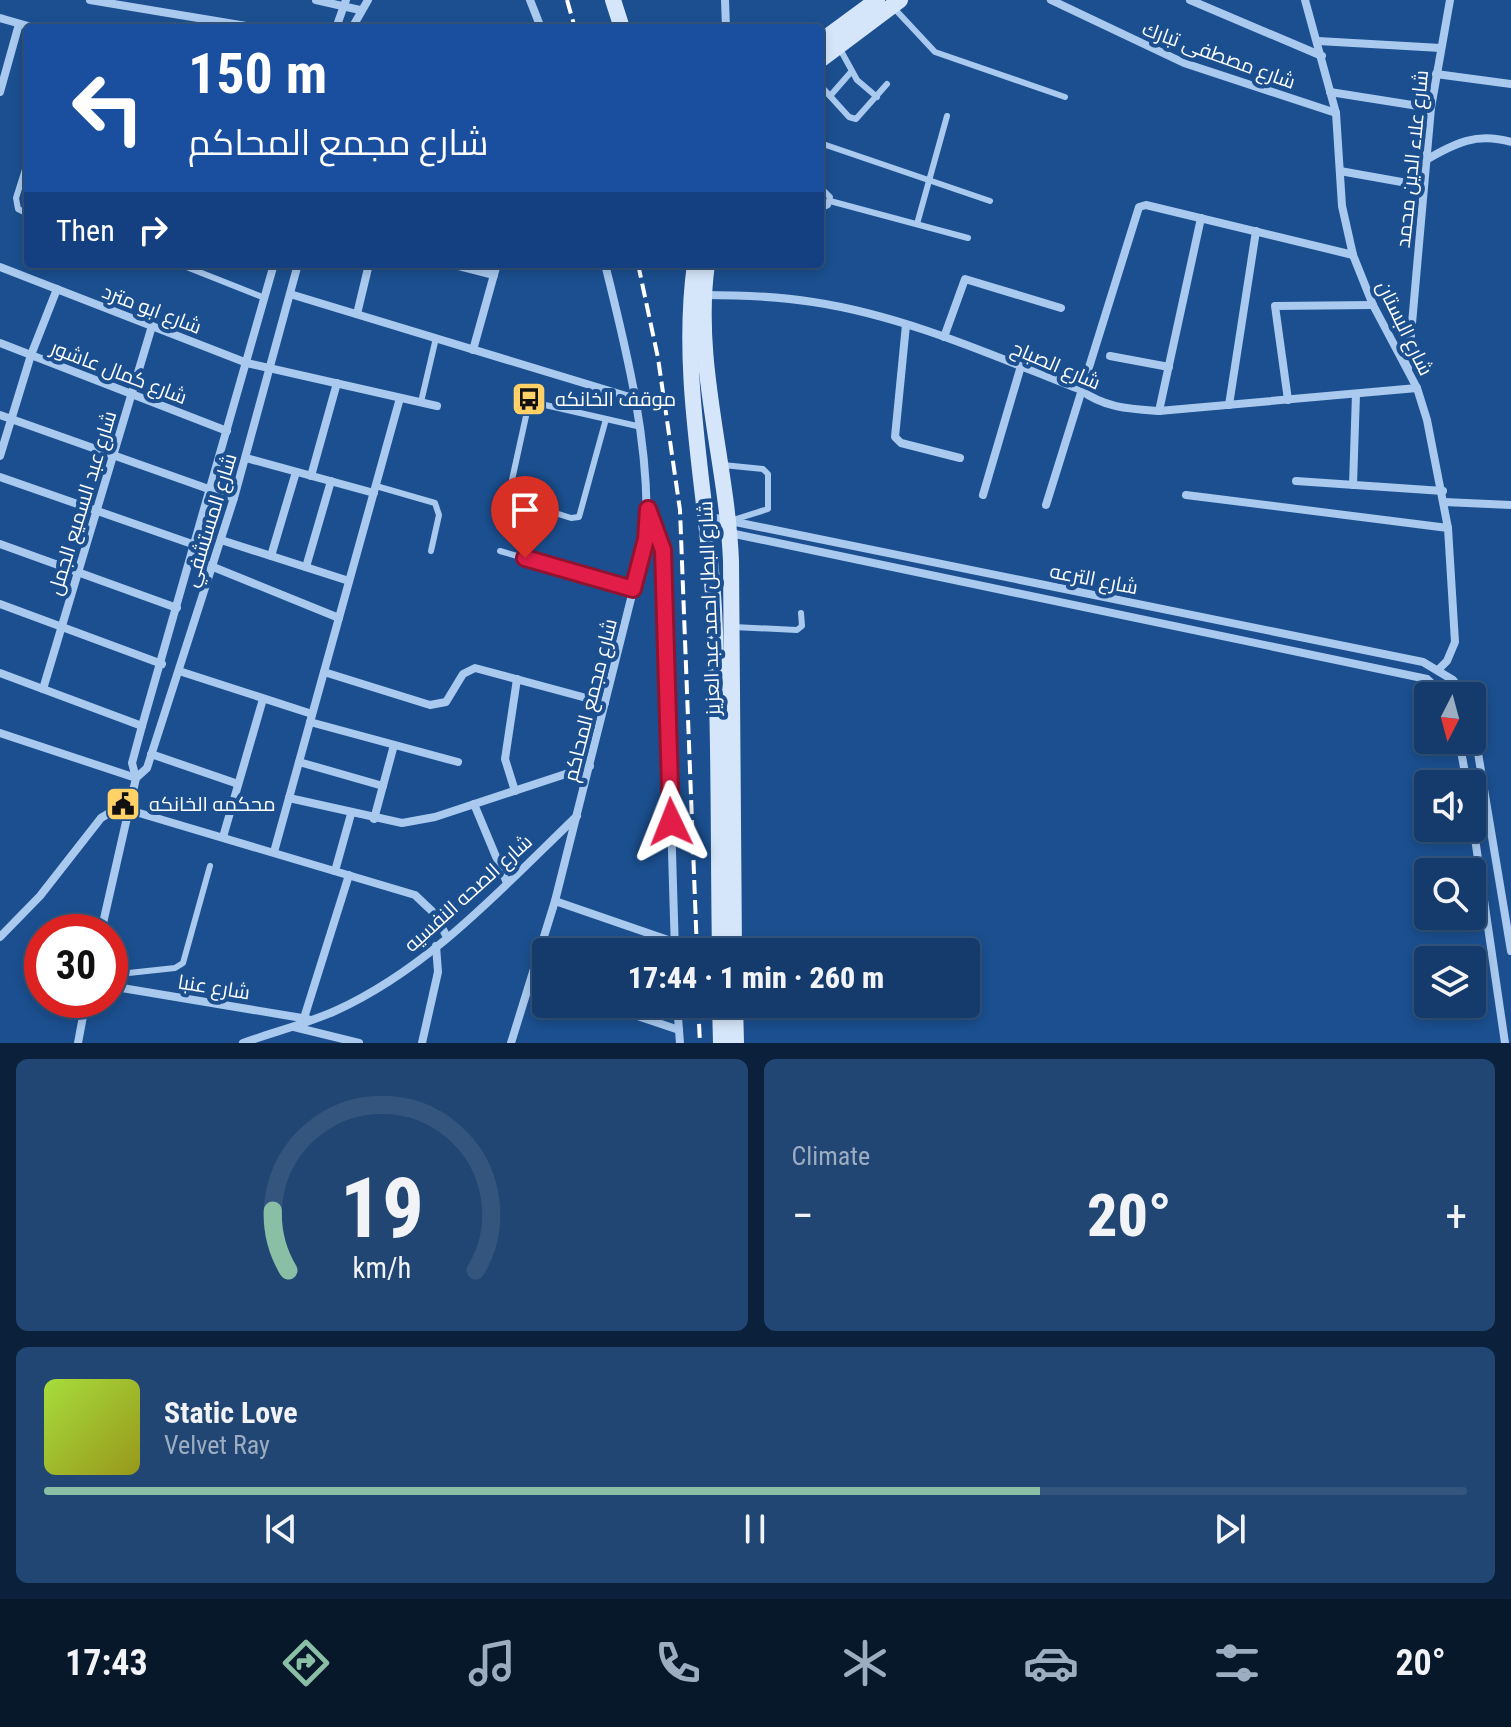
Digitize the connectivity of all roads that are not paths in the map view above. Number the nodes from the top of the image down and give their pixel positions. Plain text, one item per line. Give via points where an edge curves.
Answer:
1 (90, 0) edge
2 (316, 0) edge
3 (368, 0) edge
4 (530, 0) edge
5 (613, 0) edge
6 (725, 0) edge
7 (1051, 0) edge
8 (1073, 0) edge
9 (1190, 0) edge
10 (1305, 0) edge
11 (1450, 0) edge
12 (890, 2) edge
13 (344, 3) edge
14 (360, 10) junction
15 (1068, 10) junction
16 (0, 18) edge
17 (19, 24) junction
18 (234, 24) edge
19 (337, 24) edge
20 (354, 24) edge
21 (539, 24) edge
22 (621, 24) edge
23 (726, 24) edge
24 (24, 25) edge
25 (824, 40) edge
26 (1318, 41) junction
27 (838, 46) junction
28 (1441, 48) junction
29 (1322, 56) junction
30 (824, 57) edge
31 (3, 72) edge
32 (851, 72) junction
33 (1436, 74) junction
34 (887, 84) dead end
35 (1511, 84) edge
36 (824, 89) edge
37 (0, 92) edge
38 (1330, 92) junction
39 (830, 96) junction
40 (877, 97) junction
41 (1065, 97) dead end
42 (1431, 108) junction
43 (1336, 113) junction
44 (947, 116) dead end
45 (1511, 142) edge
46 (824, 144) edge
47 (1426, 160) junction
48 (1340, 171) junction
49 (24, 176) edge
50 (929, 180) junction
51 (1424, 186) junction
52 (824, 189) edge
53 (830, 201) junction
54 (990, 201) dead end
55 (824, 206) edge
56 (24, 212) edge
57 (1201, 218) junction
58 (917, 224) junction
59 (1256, 231) junction
60 (968, 238) dead end
61 (1353, 255) junction
62 (0, 267) edge
63 (189, 268) edge
64 (273, 268) edge
65 (297, 268) edge
66 (368, 268) edge
67 (467, 268) edge
68 (496, 268) edge
69 (606, 268) edge
70 (695, 268) edge
71 (706, 268) edge
72 (494, 275) junction
73 (57, 289) junction
74 (290, 294) junction
75 (696, 294) junction
76 (265, 298) junction
77 (1373, 305) junction
78 (1061, 308) dead end
79 (357, 314) junction
80 (906, 325) junction
81 (152, 326) junction
82 (944, 337) junction
83 (436, 338) junction
84 (0, 343) edge
85 (473, 350) junction
86 (31, 355) junction
87 (1110, 356) dead end
88 (247, 363) junction
89 (1021, 366) junction
90 (1169, 367) junction
91 (271, 368) junction
92 (1408, 370) junction
93 (337, 383) junction
94 (1417, 388) junction
95 (1081, 390) junction
96 (131, 394) junction
97 (1356, 394) junction
98 (400, 398) junction
99 (633, 398) junction
100 (1288, 400) junction
101 (421, 402) junction
102 (1229, 405) junction
103 (437, 406) dead end
104 (1159, 411) junction
105 (0, 415) edge
106 (11, 418) junction
107 (606, 419) junction
108 (637, 426) junction
109 (227, 431) junction
110 (113, 455) junction
111 (0, 456) edge
112 (246, 458) junction
113 (960, 458) dead end
114 (721, 465) junction
115 (296, 472) junction
116 (311, 476) junction
117 (0, 477) edge
118 (331, 481) junction
119 (1296, 481) dead end
120 (1353, 485) junction
121 (212, 490) junction
122 (375, 490) junction
123 (1443, 491) junction
124 (983, 495) dead end
125 (1186, 495) dead end
126 (234, 498) junction
127 (1444, 502) junction
128 (1046, 505) dead end
129 (1511, 505) edge
130 (648, 509) junction
131 (96, 511) junction
132 (705, 516) junction
133 (730, 527) junction
134 (1448, 528) junction
135 (221, 540) junction
136 (0, 544) edge
137 (195, 545) junction
138 (431, 551) dead end
139 (500, 551) dead end
140 (271, 556) junction
141 (191, 558) junction
142 (213, 567) junction
143 (306, 567) junction
144 (78, 572) junction
145 (349, 581) junction
146 (633, 589) junction
147 (0, 604) edge
148 (177, 608) junction
149 (801, 613) dead end
150 (339, 618) junction
151 (61, 627) junction
152 (733, 627) junction
153 (162, 664) junction
154 (1439, 669) junction
155 (179, 671) junction
156 (324, 672) junction
157 (0, 673) edge
158 (517, 679) junction
159 (1430, 682) edge
160 (1452, 682) edge
161 (43, 689) junction
162 (263, 699) junction
163 (605, 703) junction
164 (311, 718) junction
165 (142, 726) junction
166 (0, 733) edge
167 (394, 745) junction
168 (151, 754) junction
169 (1478, 754) edge
170 (299, 762) junction
171 (458, 762) dead end
172 (590, 766) junction
173 (136, 778) junction
174 (238, 784) junction
175 (383, 786) junction
176 (515, 791) junction
177 (289, 798) junction
178 (474, 804) junction
179 (128, 810) junction
180 (351, 814) junction
181 (578, 816) junction
182 (374, 819) junction
183 (223, 837) junction
184 (1476, 842) edge
185 (274, 852) junction
186 (210, 866) dead end
187 (335, 871) junction
188 (349, 875) junction
189 (507, 883) junction
190 (555, 901) junction
191 (105, 914) edge
192 (0, 937) edge
193 (447, 937) junction
194 (544, 938) edge
195 (651, 938) edge
196 (674, 938) edge
197 (720, 938) edge
198 (734, 938) edge
199 (436, 946) junction
200 (1511, 951) edge
201 (128, 973) edge
202 (532, 981) edge
203 (128, 989) edge
204 (83, 1018) edge
205 (643, 1018) edge
206 (678, 1018) edge
207 (720, 1018) edge
208 (735, 1018) edge
209 (308, 1019) junction
210 (291, 1026) junction
211 (679, 1030) junction
212 (78, 1043) edge
213 (243, 1043) edge
214 (359, 1043) edge
215 (422, 1043) edge
216 (511, 1043) edge
217 (680, 1043) edge
218 (721, 1043) edge
219 (736, 1043) edge
220 (1505, 1043) edge

1 - 18 street
2 - 13 street
3 - 14 street
4 - 21 street
5 - 22 main road
6 - 23 street
7 - 15 street, شارع مصطفى تبارك
8 - 15 street
9 - 29 street
10 - 26 street, شارع البستان
11 - 28 street, شارع علاء الدين محمد
12 - 25 main road
12 - 27 main road
12 - 41 lane via 935,52
13 - 14 street
13 - 19 street
14 - 20 street
15 - 43 street, شارع مصطفى تبارك via 1184,63
16 - 17 street
17 - 24 street
17 - 31 street
26 - 28 street
26 - 29 street, شارع البستان
27 - 30 main road
27 - 32 lane
28 - 33 street, شارع علاء الدين محمد
29 - 38 street, شارع البستان
31 - 37 street
32 - 39 lane
32 - 40 lane
33 - 35 street
33 - 42 street, شارع علاء الدين محمد
34 - 40 lane
36 - 39 lane
38 - 42 street
38 - 43 street, شارع البستان
39 - 40 lane via 856,119
42 - 47 street, شارع علاء الدين محمد
43 - 48 street, شارع البستان
44 - 50 lane
45 - 47 street via 1473,137
46 - 50 lane
47 - 51 street, شارع علاء الدين محمد
48 - 51 street
48 - 61 street, شارع البستان
49 - 56 lane via 16,202
50 - 54 lane
50 - 58 lane
51 - 92 street, شارع علاء الدين محمد
52 - 53 lane
53 - 55 lane
53 - 58 lane
57 - 59 street
57 - 90 street
57 - 95 street via 1139,207
58 - 60 lane
59 - 61 street
59 - 102 street
61 - 77 street, شارع البستان
62 - 73 street, شارع ابو مترد
63 - 76 lane
64 - 76 street, شارع المستشفي
65 - 74 street, شارع المستشفي
66 - 79 street
67 - 72 street
68 - 72 street
69 - 99 street, شارع مجمع المحاكم
70 - 75 main road, شارع البطل احمد عبد العزيز
71 - 75 main road, شارع البطل احمد عبد العزيز
72 - 85 street
73 - 81 street, شارع ابو مترد
73 - 86 street
74 - 79 street
74 - 91 street, شارع المستشفي
75 - 80 street, شارع الصباح via 816,302
75 - 114 main road, شارع البطل احمد عبد العزيز
75 - 132 main road, شارع البطل احمد عبد العزيز via 690,365
76 - 88 street, شارع المستشفي
77 - 92 street, شارع البستان
77 - 100 street via 1275,306
78 - 82 street via 965,279
79 - 83 street
80 - 82 street, شارع الصباح
80 - 113 street via 895,437
81 - 88 street, شارع ابو مترد
81 - 96 street, شارع عبد السميع الجمل
82 - 89 street, شارع الصباح
83 - 85 street
83 - 101 lane
84 - 86 street, شارع كمال عاشور
85 - 99 street
86 - 96 street, شارع كمال عاشور
86 - 106 street
87 - 90 street
88 - 91 street, شارع ابو مترد
88 - 109 street, شارع المستشفي
89 - 95 street, شارع الصباح
89 - 124 street
90 - 104 street
91 - 93 street, شارع ابو مترد
91 - 112 street, شارع المستشفي
92 - 94 street, شارع البستان
93 - 98 street, شارع ابو مترد
93 - 116 street
94 - 97 street, شارع الصباح
94 - 123 street, شارع البستان
95 - 104 street, شارع الصباح via 1112,406
95 - 128 street
96 - 109 street, شارع كمال عاشور
96 - 110 street, شارع عبد السميع الجمل
97 - 100 street, شارع الصباح
97 - 120 street
98 - 101 street, شارع ابو مترد
98 - 122 street
99 - 108 street, شارع مجمع المحاكم
100 - 102 street, شارع الصباح
101 - 103 street, شارع ابو مترد
102 - 104 street, شارع الصباح
105 - 106 street
106 - 110 street
106 - 111 street
107 - 107 lane via 530,403 508,498 579,517
107 - 108 lane
108 - 130 street, شارع مجمع المحاكم
109 - 121 street, شارع المستشفي
110 - 121 street
110 - 131 street, شارع عبد السميع الجمل
112 - 115 street
112 - 126 street, شارع المستشفي
114 - 133 main road, شارع البطل احمد عبد العزيز
114 - 133 lane via 768,474 768,509
115 - 116 street
115 - 140 street
116 - 118 street
117 - 131 street
118 - 122 street
118 - 143 street
119 - 120 street
120 - 123 street
121 - 126 street
121 - 137 street, شارع المستشفي
122 - 138 lane via 435,503 439,515
122 - 145 street
123 - 127 street, شارع البستان
125 - 134 street
126 - 135 street, شارع المستشفي
127 - 129 street
127 - 134 street, شارع البستان
130 - 146 street, شارع مجمع المحاكم
130 - 196 street via 663,550
131 - 137 street
131 - 144 street, شارع عبد السميع الجمل
132 - 133 street, شارع الترعه
132 - 197 main road, شارع البطل احمد عبد العزيز via 714,609
133 - 152 main road, شارع البطل احمد عبد العزيز
133 - 154 street, شارع الترعه
133 - 159 street, شارع الترعه
134 - 154 street, شارع البستان via 1455,642
135 - 140 street
135 - 142 street, شارع المستشفي
136 - 144 street
137 - 141 street, شارع المستشفي
139 - 146 lane
140 - 143 street
141 - 142 street
141 - 148 street, شارع المستشفي
142 - 150 street
142 - 155 street, شارع المستشفي
143 - 145 street
144 - 148 street
144 - 151 street, شارع عبد السميع الجمل
145 - 150 street
146 - 163 street, شارع مجمع المحاكم
147 - 151 street
148 - 153 street, شارع المستشفي
149 - 152 lane via 797,630
150 - 156 street
151 - 153 street
151 - 161 street, شارع عبد السميع الجمل
152 - 198 main road, شارع البطل احمد عبد العزيز
153 - 165 street, شارع المستشفي
154 - 160 street, شارع الترعه
155 - 162 street
155 - 168 street, شارع المستشفي
156 - 158 street via 435,706 446,702 471,669
156 - 164 street
157 - 161 street
158 - 163 street
158 - 176 street via 505,759
161 - 165 street
162 - 164 street
162 - 174 street
163 - 172 street, شارع مجمع المحاكم
164 - 167 street
164 - 170 street
165 - 173 street, شارع المستشفي via 132,763
166 - 173 street
167 - 171 street
167 - 175 street
168 - 173 street, شارع المستشفي via 147,768
168 - 174 street
169 - 200 street
170 - 175 street
170 - 177 street
172 - 176 street
172 - 181 street, شارع مجمع المحاكم
173 - 179 street, شارع المستشفي
174 - 183 street
175 - 182 street
176 - 178 street
177 - 180 street
177 - 185 street
178 - 182 street via 419,821
178 - 189 street
179 - 183 street
179 - 191 street, شارع المستشفي
179 - 192 street via 107,812
180 - 182 street
180 - 187 street
181 - 189 street, شارع الصحه النفسيه
181 - 190 street, شارع مجمع المحاكم
183 - 185 street
184 - 220 street
185 - 187 street
186 - 201 lane via 183,963
187 - 188 street
188 - 193 street via 415,895 434,913
188 - 209 street
189 - 193 street, شارع الصحه النفسيه
190 - 194 street, شارع مجمع المحاكم
190 - 195 street
193 - 199 street, شارع الصحه النفسيه
199 - 209 street, شارع الصحه النفسيه via 376,989
199 - 215 street via 440,962
202 - 216 street, شارع مجمع المحاكم
203 - 209 street, شارع عنبا
204 - 212 street
205 - 211 street
206 - 211 street
207 - 218 main road
208 - 219 main road
209 - 210 street, شارع الصحه النفسيه
210 - 213 street, شارع الصحه النفسيه
210 - 214 street
211 - 217 street

